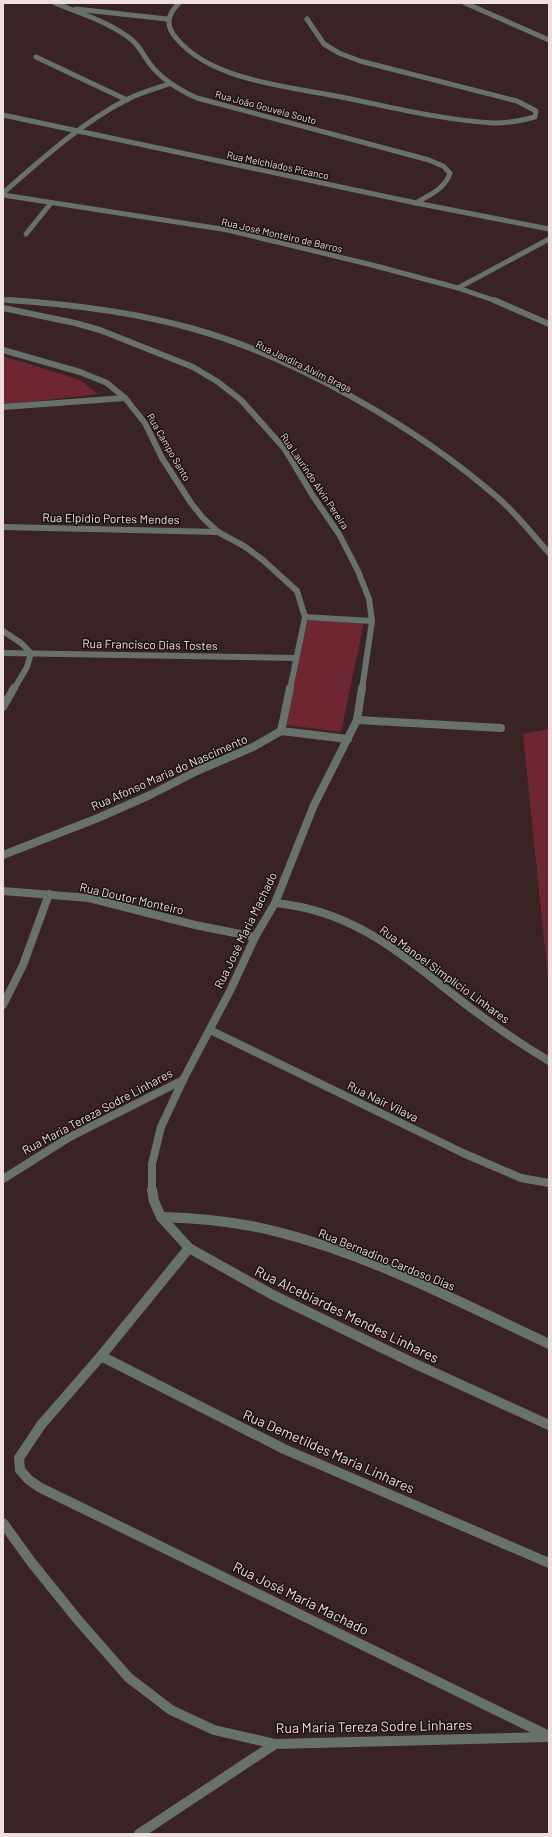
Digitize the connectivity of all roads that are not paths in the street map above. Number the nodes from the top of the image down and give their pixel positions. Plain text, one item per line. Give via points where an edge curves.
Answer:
1 (55, 3) edge
2 (179, 3) edge
3 (465, 3) edge
4 (66, 8) junction
5 (167, 19) junction
6 (307, 19) dead end
7 (549, 40) edge
8 (36, 57) dead end
9 (169, 84) junction
10 (127, 100) junction
11 (3, 115) edge
12 (78, 130) junction
13 (3, 194) edge
14 (51, 203) junction
15 (416, 203) junction
16 (549, 229) edge
17 (26, 234) dead end
18 (549, 239) edge
19 (458, 288) junction
20 (3, 300) edge
21 (3, 308) edge
22 (549, 324) edge
23 (3, 350) edge
24 (125, 398) junction
25 (3, 407) edge
26 (3, 527) edge
27 (218, 532) junction
28 (549, 553) edge
29 (305, 617) junction
30 (372, 621) junction
31 (3, 631) edge
32 (3, 653) edge
33 (31, 653) junction
34 (296, 658) junction
35 (3, 707) edge
36 (357, 720) junction
37 (501, 728) dead end
38 (281, 731) junction
39 (348, 739) junction
40 (3, 855) edge
41 (3, 891) edge
42 (48, 894) junction
43 (275, 903) junction
44 (255, 937) junction
45 (3, 1005) edge
46 (210, 1030) junction
47 (549, 1061) edge
48 (183, 1080) junction
49 (3, 1178) edge
50 (549, 1183) edge
51 (154, 1202) joint
52 (161, 1217) junction
53 (189, 1248) junction
54 (549, 1344) edge
55 (101, 1356) junction
56 (549, 1425) edge
57 (3, 1523) edge
58 (549, 1563) edge
59 (549, 1737) edge
60 (276, 1744) junction
61 (139, 1834) edge

1 - 4 street, Rua João Gouveia Souto
2 - 5 street
3 - 7 street
4 - 5 street
4 - 9 street, Rua João Gouveia Souto via 104,23 133,40
5 - 6 street via 168,26 178,42 194,55 216,67 240,75 468,120 512,123 535,117 536,111 517,101 360,61 339,53 324,44
8 - 10 street
9 - 10 street
9 - 15 street, Rua João Gouveia Souto via 197,98 429,160 443,166 450,173 449,180 440,189
10 - 12 street
11 - 12 street, Rua Melchiados Picanco
12 - 13 street
12 - 15 street, Rua Melchiados Picanco
13 - 14 street, Rua José Monteiro de Barros
14 - 17 street
14 - 19 street, Rua José Monteiro de Barros via 229,230
15 - 16 street, Rua Melchiados Picanco
18 - 19 street
19 - 22 street, Rua José Monteiro de Barros
20 - 28 street, Rua Jandira Alvim Braga via 43,302 160,321 207,333 259,352 328,385 435,449 496,497
21 - 30 street, Rua Laurindo Alvin Pereira via 75,323 130,341 193,367 241,400 284,448 339,534 369,599
23 - 24 street, Rua Campo Santo via 80,372 107,383
24 - 25 street
24 - 27 street, Rua Campo Santo via 145,423 162,458 191,503
26 - 27 street, Rua Elpidio Portes Mendes
27 - 29 street, Rua Campo Santo via 244,546 282,575 297,591
29 - 30 street
29 - 34 street, Rua Campo Santo
30 - 36 street, Rua José Maria Machado
31 - 33 street
32 - 33 street, Rua Francisco Dias Tostes
33 - 34 street, Rua Francisco Dias Tostes
33 - 35 street via 27,667
34 - 38 street, Rua Campo Santo
36 - 37 street
36 - 39 street, Rua José Maria Machado
38 - 39 street
38 - 40 street, Rua Afonso Maria do Nascimento via 253,748 137,800
39 - 43 street, Rua José Maria Machado via 314,805
41 - 42 street, Rua Doutor Monteiro
42 - 44 street, Rua Doutor Monteiro via 89,898 195,925
42 - 45 street via 25,964
43 - 44 street, Rua José Maria Machado
43 - 47 street, Rua Manoel Simplício Linhares via 306,907 365,930 427,973 498,1028
44 - 46 street, Rua José Maria Machado
46 - 48 street, Rua José Maria Machado
46 - 50 street, Rua Nair Vilava via 463,1153 521,1178
48 - 49 street, Rua Maria Tereza Sodre Linhares via 77,1134
48 - 51 street, Rua José Maria Machado via 160,1127 151,1180
51 - 52 street, Rua Alcebiardes Mendes Linhares
52 - 53 street, Rua Alcebiardes Mendes Linhares
52 - 54 street, Rua Bernadino Cardoso Dias via 198,1218 247,1226 291,1235 343,1252 418,1282
53 - 55 street, Rua José Maria Machado
53 - 56 street, Rua Alcebiardes Mendes Linhares via 273,1295
55 - 58 street, Rua Demetildes Maria Linhares via 284,1449
55 - 59 street, Rua José Maria Machado via 41,1425 19,1458 20,1470 28,1480
57 - 60 street, Rua Maria Tereza Sodre Linhares via 78,1620 129,1678 171,1710 185,1717 214,1730
59 - 60 street, Rua Maria Tereza Sodre Linhares
60 - 61 street

